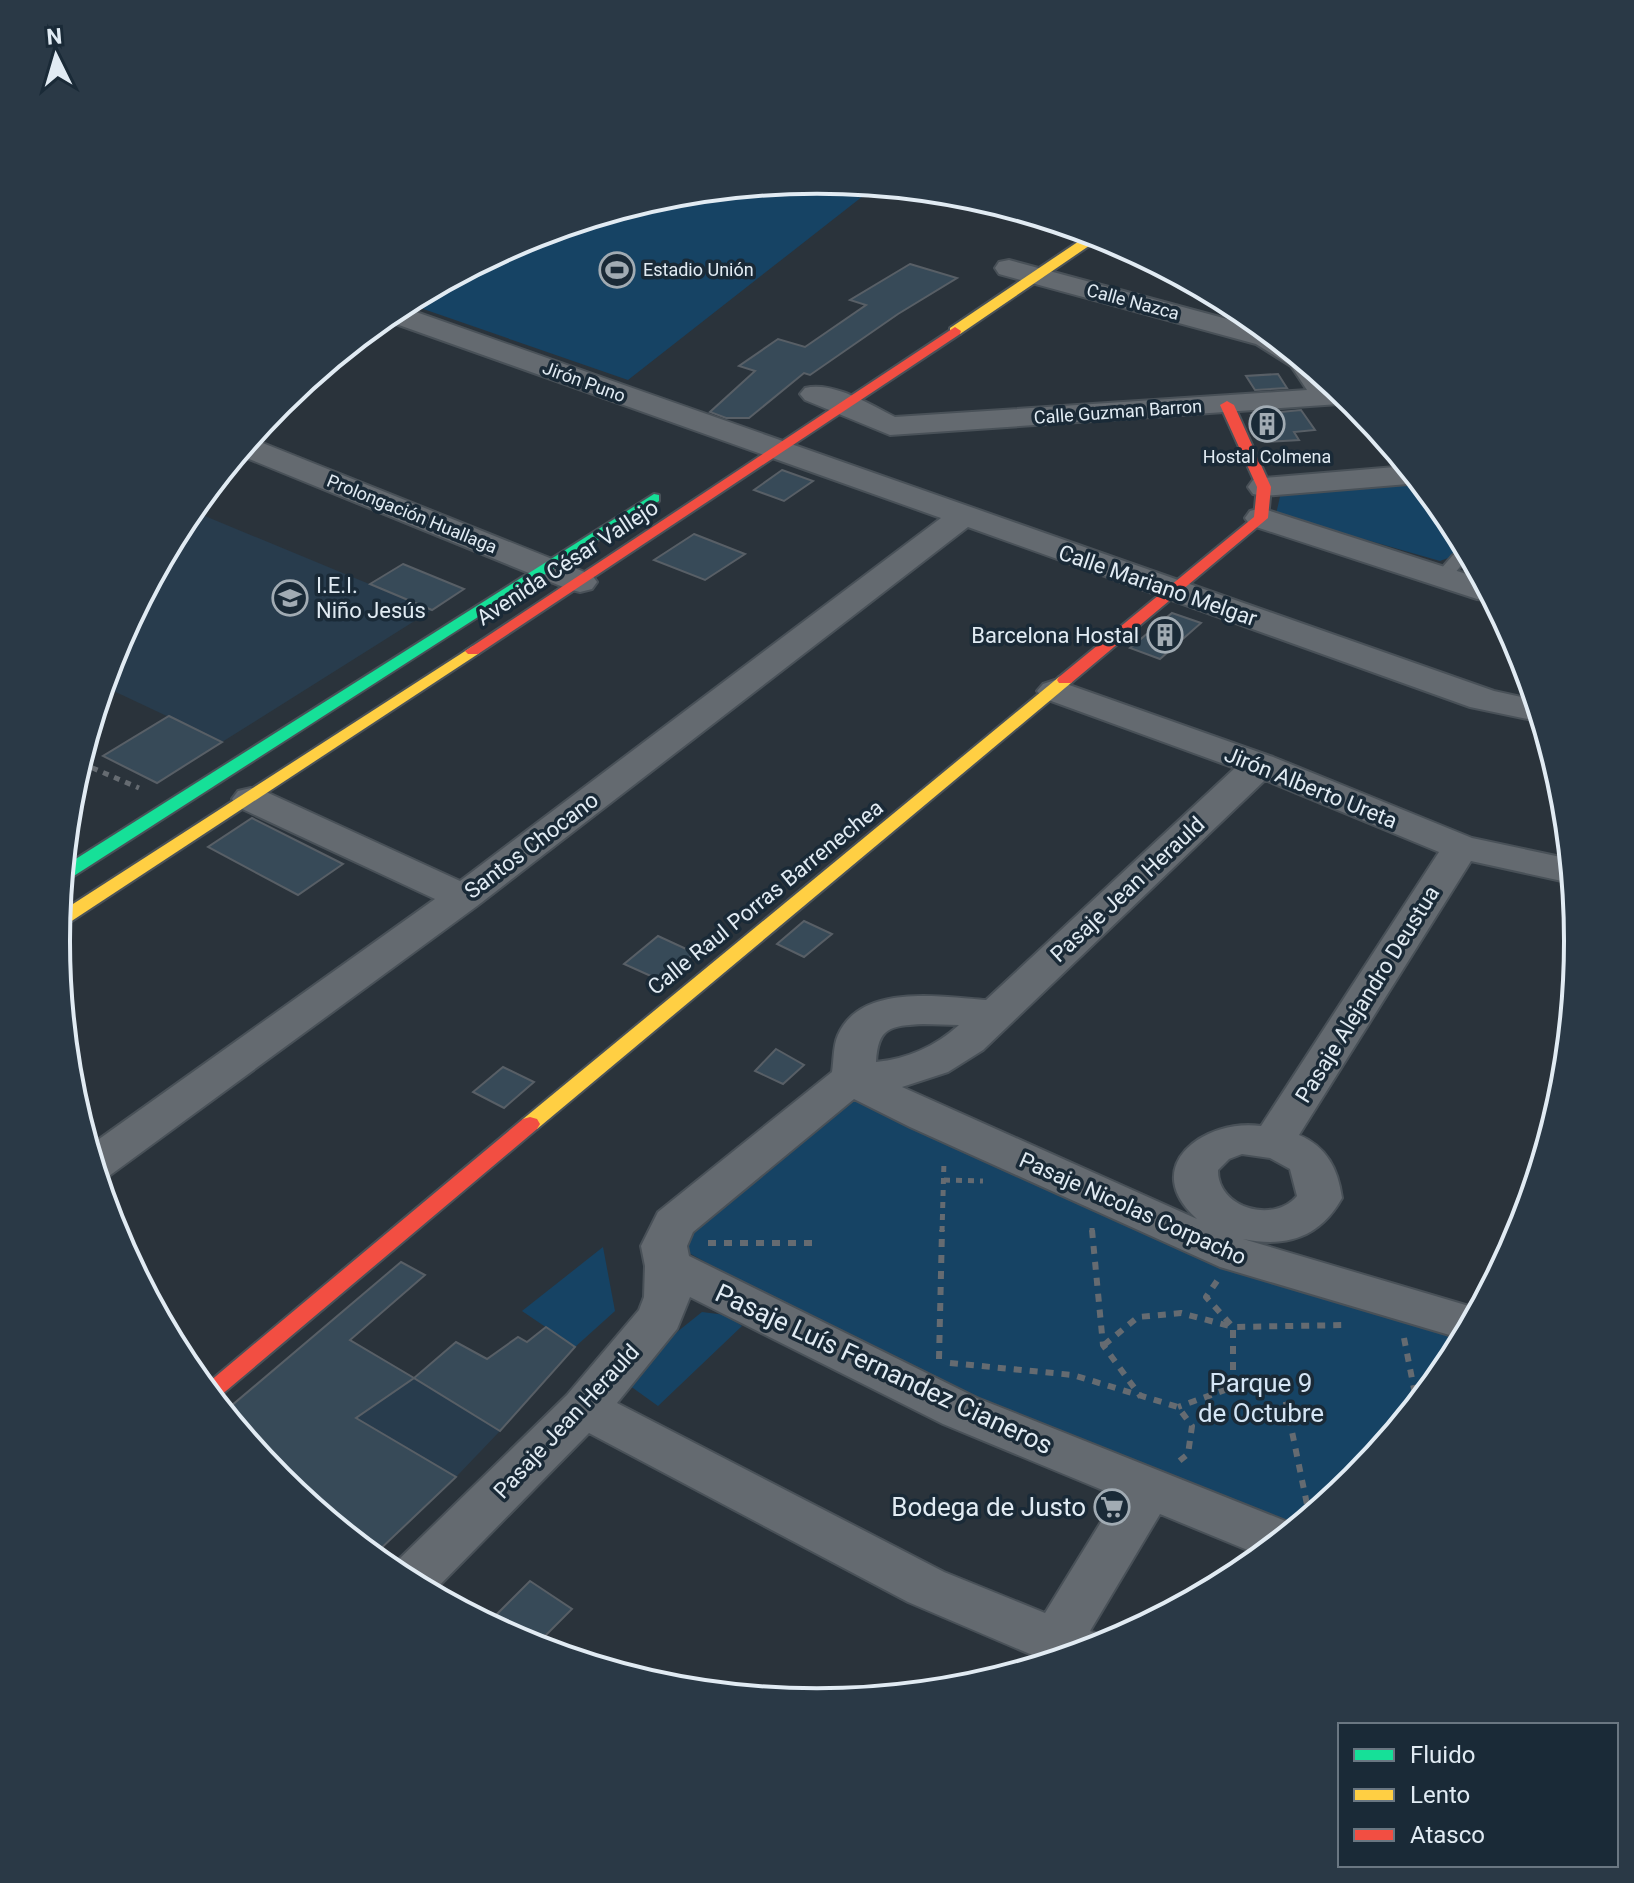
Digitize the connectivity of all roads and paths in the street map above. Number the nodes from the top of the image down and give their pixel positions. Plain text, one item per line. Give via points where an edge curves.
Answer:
1 (1081, 243) edge
2 (1035, 264) junction
3 (1003, 272) dead end
4 (406, 318) edge
5 (1241, 326) edge
6 (844, 391) junction
7 (1328, 397) edge
8 (809, 398) dead end
9 (1227, 405) junction
10 (756, 441) junction
11 (860, 448) junction
12 (254, 450) edge
13 (1402, 477) edge
14 (665, 491) dead end
15 (1262, 502) junction
16 (963, 516) junction
17 (1458, 559) edge
18 (544, 567) junction
19 (1442, 577) junction
20 (580, 582) junction
21 (1474, 587) edge
22 (1173, 590) junction
23 (1055, 691) junction
24 (1527, 709) edge
25 (1260, 765) junction
26 (90, 768) edge
27 (251, 799) junction
28 (174, 802) junction
29 (1461, 847) junction
30 (74, 868) edge
31 (1560, 869) edge
32 (463, 897) junction
33 (71, 914) edge
34 (994, 1014) junction
35 (850, 1079) junction
36 (1273, 1142) dead end
37 (945, 1151) dead end
38 (102, 1158) edge
39 (944, 1180) junction
40 (988, 1181) dead end
41 (1092, 1222) dead end
42 (819, 1243) dead end
43 (1236, 1255) junction
44 (668, 1266) junction
45 (1460, 1321) edge
46 (1350, 1325) dead end
47 (1233, 1327) junction
48 (1411, 1331) dead end
49 (1103, 1345) junction
50 (217, 1387) edge
51 (1233, 1387) junction
52 (1414, 1390) edge
53 (1141, 1397) junction
54 (1178, 1407) junction
55 (584, 1408) junction
56 (1148, 1489) junction
57 (1307, 1506) edge
58 (1269, 1536) edge
59 (418, 1573) edge
60 (1072, 1644) edge
61 (1066, 1646) edge

1 - 2 main road, Avenida César Vallejo
2 - 3 street, Calle Nazca
2 - 5 street, Calle Nazca
2 - 6 main road, Avenida César Vallejo
4 - 10 street, Jirón Puno
6 - 8 street
6 - 10 main road, Avenida César Vallejo
6 - 11 street
7 - 9 street, Calle Guzman Barron
9 - 11 street, Calle Guzman Barron
9 - 15 main road
10 - 11 street, Calle Mariano Melgar
10 - 20 main road, Avenida César Vallejo
11 - 16 street, Calle Mariano Melgar
12 - 18 street, Prolongación Huallaga
13 - 15 street
14 - 18 main road, Avenida César Vallejo
15 - 19 street
15 - 22 main road, Calle Raul Porras Barrenechea
16 - 22 street, Calle Mariano Melgar
16 - 32 street, Santos Chocano
17 - 19 lane
18 - 20 street, Prolongación Huallaga
18 - 28 main road, Avenida César Vallejo
19 - 21 street
20 - 27 main road, Avenida César Vallejo
22 - 23 main road, Calle Raul Porras Barrenechea
22 - 24 street, Calle Mariano Melgar via 1483,699
23 - 25 street, Jirón Alberto Ureta
23 - 50 main road, Calle Raul Porras Barrenechea
25 - 29 street, Jirón Alberto Ureta
25 - 34 street, Pasaje Jean Herauld
26 - 28 path
27 - 32 street
27 - 33 main road, Avenida César Vallejo
28 - 30 main road, Avenida César Vallejo
29 - 31 street, Jirón Alberto Ureta
29 - 36 street, Pasaje Alejandro Deustua
32 - 38 street, Santos Chocano
34 - 35 street, Pasaje Jean Herauld via 968,1040 933,1062 904,1073
34 - 35 street via 918,1011 874,1019 862,1029 854,1048
35 - 43 street, Pasaje Nicolas Corpacho
35 - 44 street, Pasaje Jean Herauld via 674,1223 664,1246
37 - 39 path
39 - 40 path
39 - 53 path via 939,1362 1073,1375
41 - 49 path
42 - 44 path via 683,1242
43 - 45 street, Pasaje Nicolas Corpacho
43 - 47 path via 1206,1297
44 - 55 street, Pasaje Jean Herauld via 660,1317
44 - 56 street, Pasaje Luís Fernandez Cianeros via 960,1411
46 - 47 path
47 - 49 path via 1181,1313 1138,1317
47 - 51 path
48 - 52 path via 1403,1333
49 - 53 path
51 - 54 path
51 - 57 path via 1283,1388
53 - 54 path
54 - 56 path via 1192,1426 1188,1454
55 - 59 street, Pasaje Jean Herauld
55 - 61 street via 926,1587
56 - 58 street, Pasaje Luís Fernandez Cianeros
56 - 60 street

